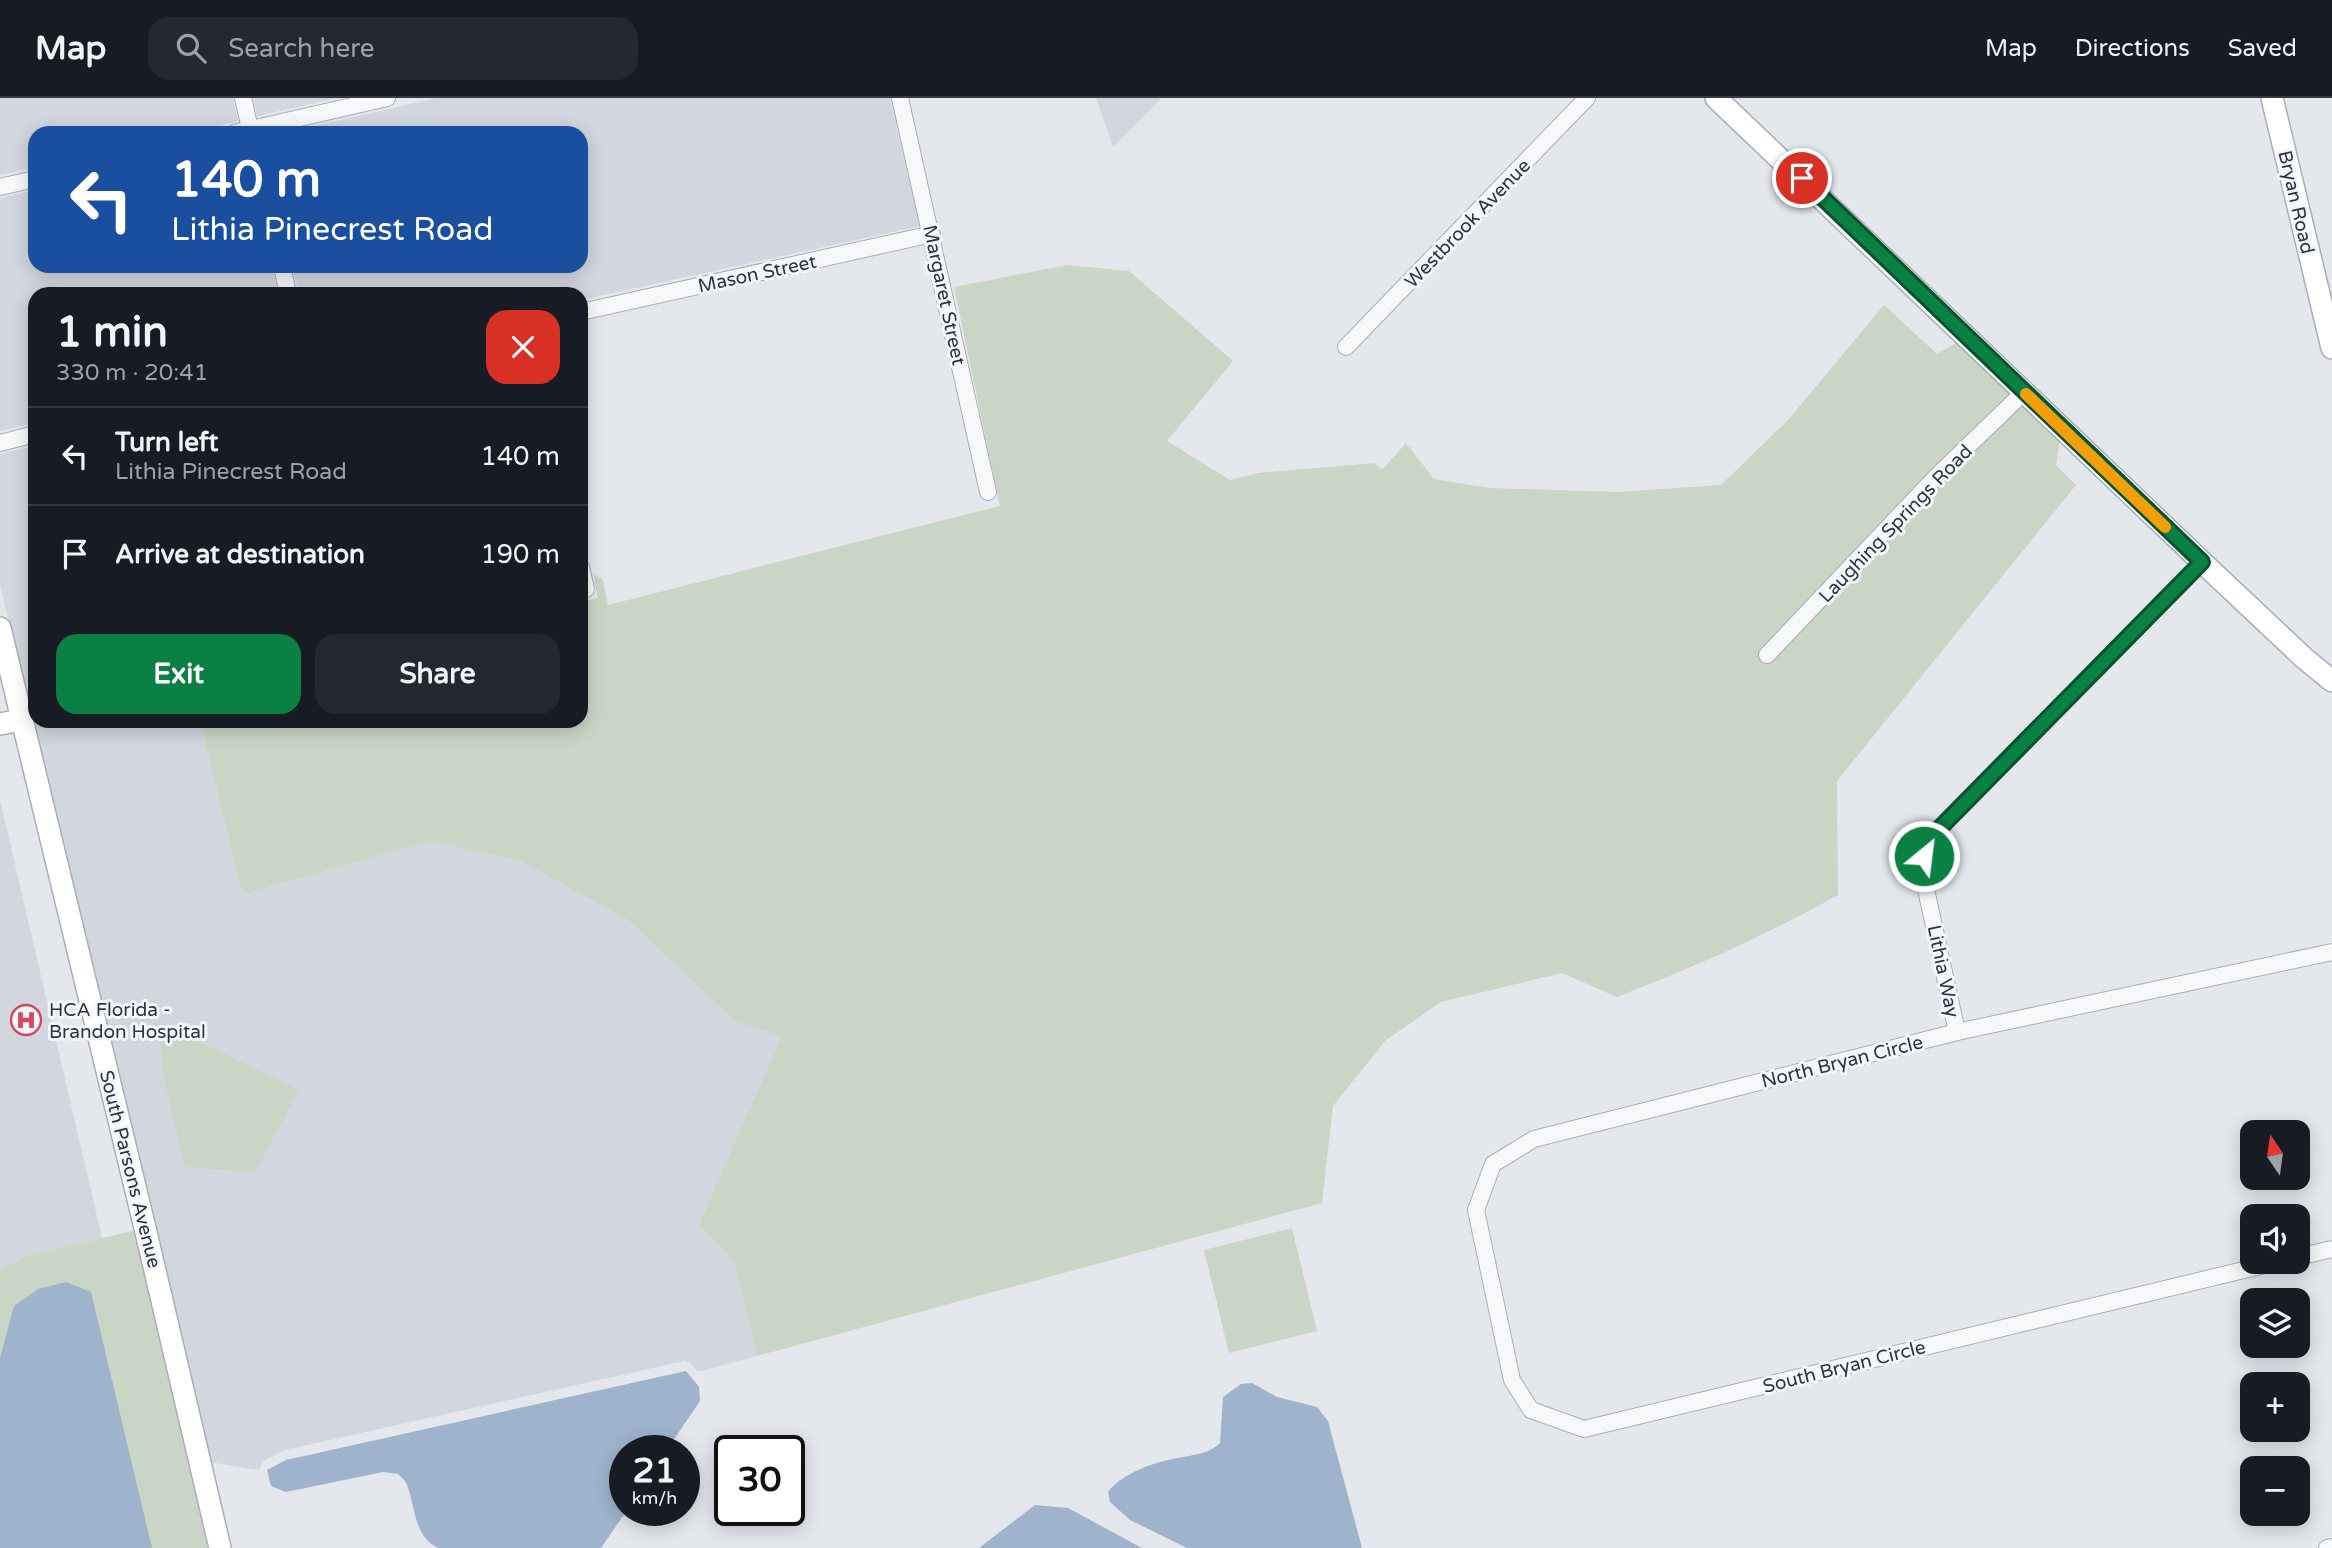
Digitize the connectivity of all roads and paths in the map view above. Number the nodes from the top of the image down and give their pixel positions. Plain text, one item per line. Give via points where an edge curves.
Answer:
1 (243, 98) edge
2 (387, 98) edge
3 (900, 98) edge
4 (1587, 98) edge
5 (1716, 98) edge
6 (2272, 98) edge
7 (245, 126) edge
8 (270, 126) edge
9 (28, 180) edge
10 (0, 187) edge
11 (932, 234) junction
12 (588, 310) edge
13 (1346, 347) dead end
14 (2332, 348) edge
15 (2024, 392) junction
16 (28, 437) edge
17 (0, 443) edge
18 (988, 492) dead end
19 (2202, 562) junction
20 (0, 628) edge
21 (1767, 655) dead end
22 (2331, 679) edge
23 (8, 699) edge
24 (22, 720) junction
25 (0, 724) edge
26 (2332, 952) edge
27 (1957, 1032) junction
28 (2332, 1249) edge
29 (2310, 1254) edge
30 (2240, 1271) edge
31 (1496, 1295) joint
32 (2332, 1547) edge
33 (220, 1548) edge
34 (2327, 1548) edge

1 - 7 street
2 - 8 street
3 - 11 street, Margaret Street
4 - 13 street, Westbrook Avenue
5 - 15 street
6 - 14 street, Bryan Road
9 - 10 street
11 - 12 street, Mason Street
11 - 18 street, Margaret Street
15 - 19 street
15 - 21 street, Laughing Springs Road via 1935,478
16 - 17 street
19 - 22 street
19 - 27 street, Lithia Way via 1927,841 1922,871
20 - 23 street, South Parsons Avenue
23 - 24 street, South Parsons Avenue
24 - 25 street
24 - 33 street, South Parsons Avenue
26 - 27 street, North Bryan Circle
27 - 31 street, North Bryan Circle via 1534,1139 1493,1164 1476,1210
28 - 29 street
30 - 31 street, South Bryan Circle via 1584,1429 1531,1410 1512,1380
32 - 34 street

